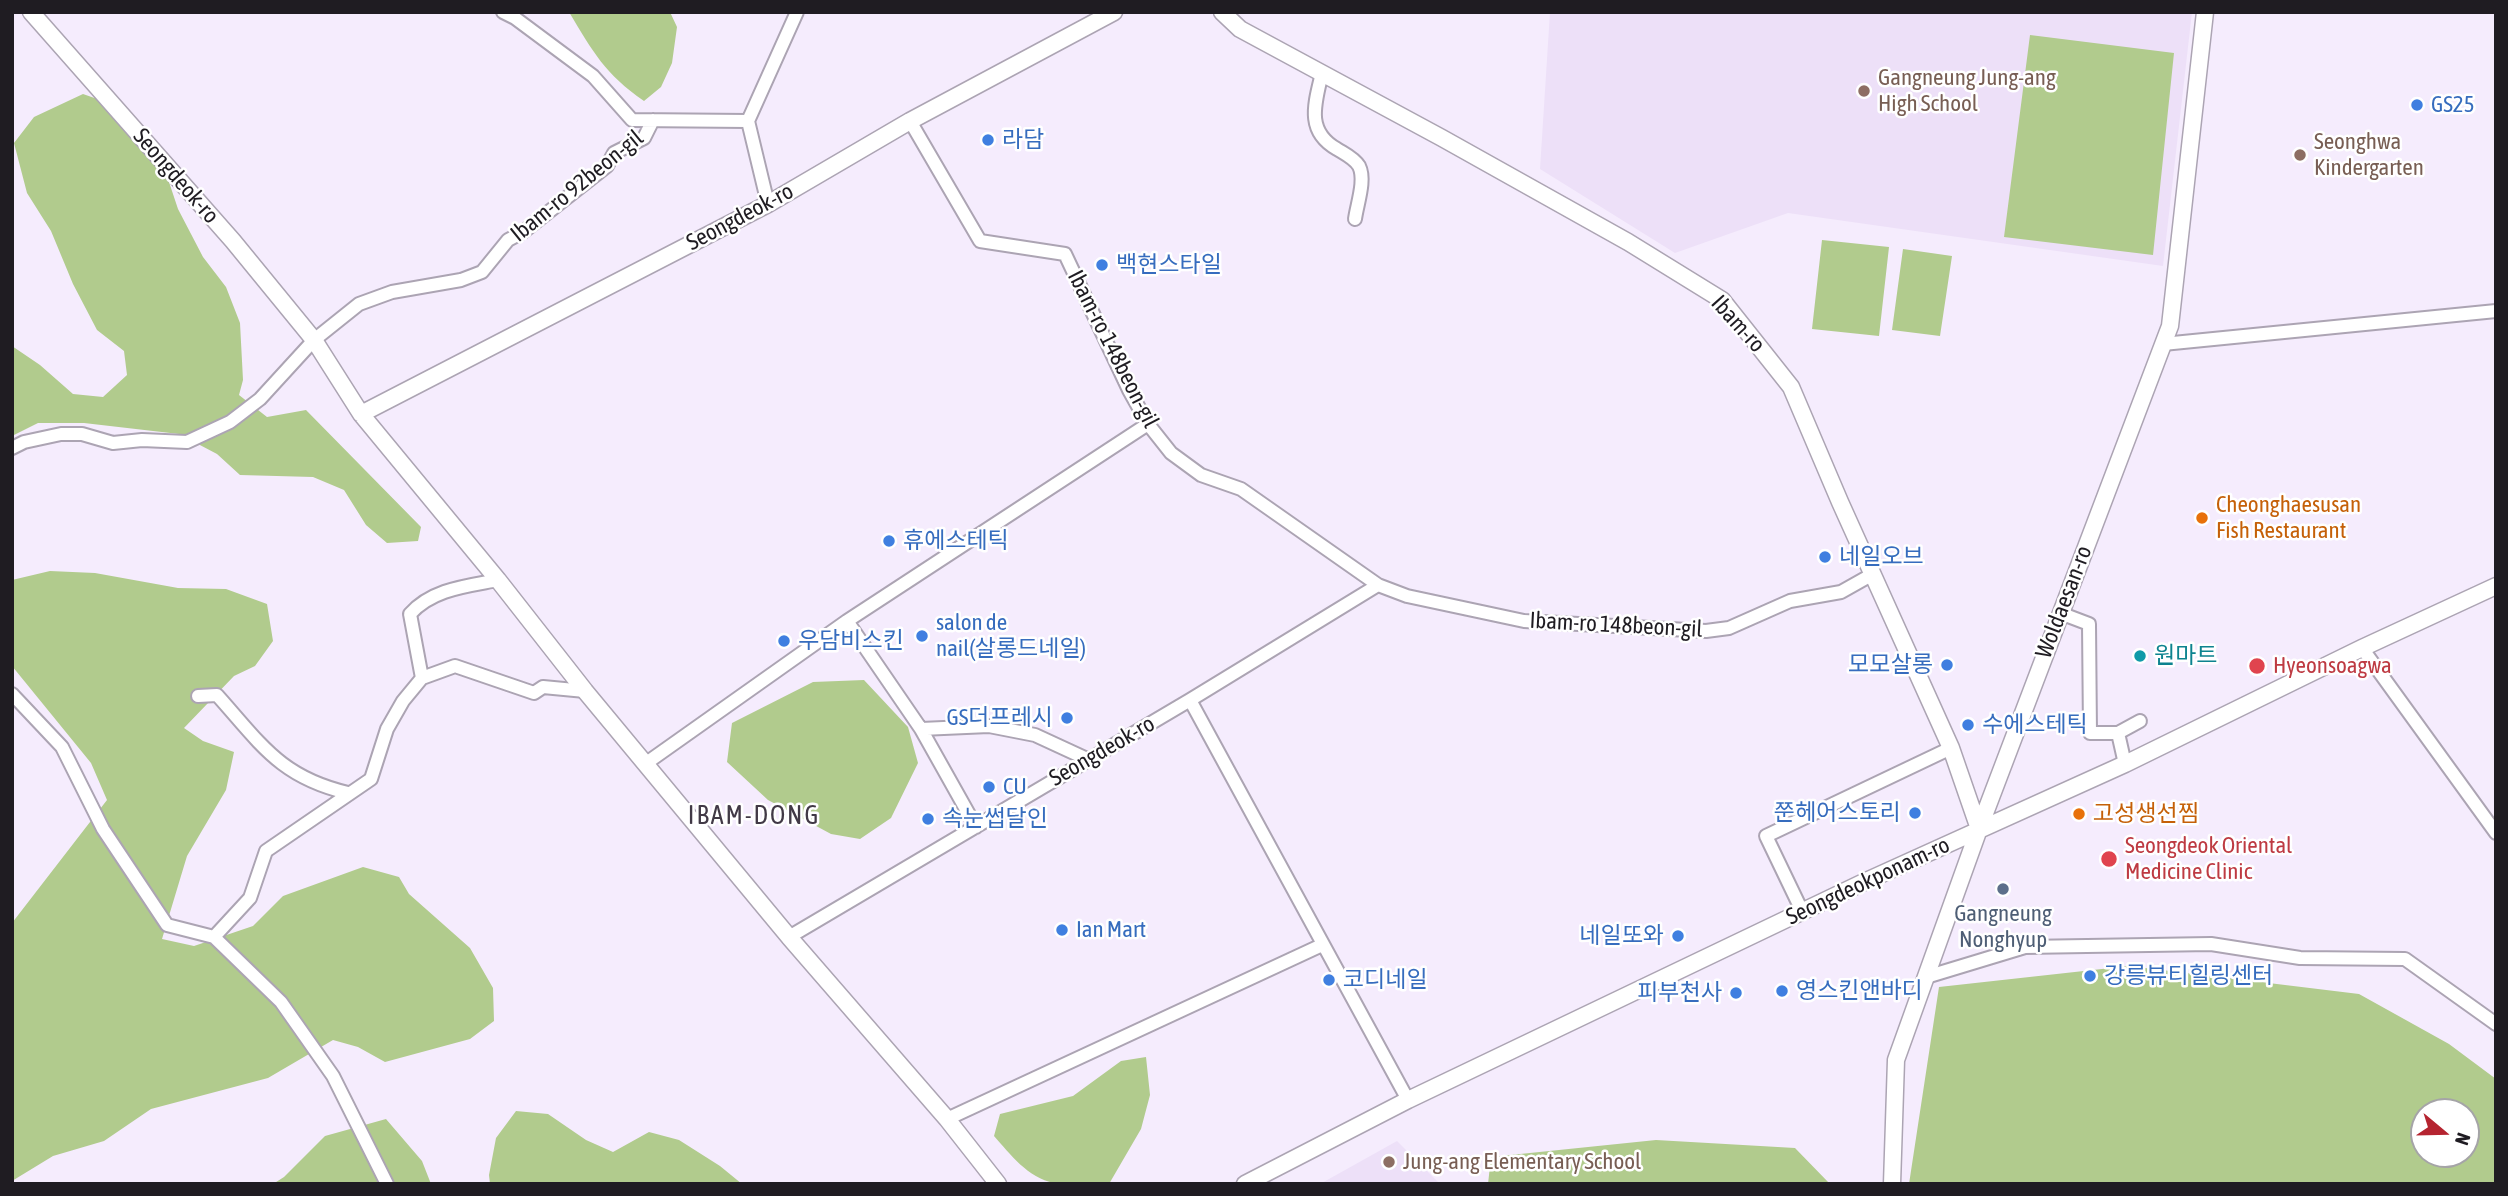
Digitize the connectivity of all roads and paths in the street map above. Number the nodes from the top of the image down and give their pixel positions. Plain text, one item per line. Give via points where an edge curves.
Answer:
1 (31, 12) edge
2 (503, 12) edge
3 (797, 12) edge
4 (1114, 12) edge
5 (1222, 12) edge
6 (2205, 12) edge
7 (1322, 73) junction
8 (653, 120) junction
9 (748, 121) junction
10 (910, 121) junction
11 (768, 204) junction
12 (1355, 219) dead end
13 (2496, 311) edge
14 (314, 340) junction
15 (2163, 344) junction
16 (361, 414) junction
17 (1148, 424) junction
18 (12, 448) edge
19 (1873, 574) junction
20 (498, 580) junction
21 (1378, 585) junction
22 (2496, 586) edge
23 (2060, 613) junction
24 (847, 621) junction
25 (2362, 648) junction
26 (422, 678) junction
27 (585, 691) junction
28 (12, 694) edge
29 (198, 696) dead end
30 (1190, 700) junction
31 (2140, 721) dead end
32 (921, 729) junction
33 (2118, 733) junction
34 (1951, 748) junction
35 (1087, 760) junction
36 (645, 764) junction
37 (2125, 764) junction
38 (348, 793) junction
39 (976, 827) junction
40 (1979, 829) junction
41 (2496, 833) edge
42 (1802, 911) junction
43 (214, 937) junction
44 (789, 937) junction
45 (1321, 945) junction
46 (1926, 977) junction
47 (2496, 1024) edge
48 (1408, 1100) junction
49 (947, 1119) junction
50 (387, 1184) edge
51 (998, 1184) edge
52 (1245, 1184) edge
53 (1892, 1184) edge

1 - 14 street, Seongdeok-ro
2 - 8 street via 593,76 632,120
3 - 9 street
4 - 10 street, Seongdeok-ro
5 - 7 street, Ibam-ro via 1240,29
6 - 15 street, Woldaesan-ro via 2170,326
7 - 12 street via 1315,121 1325,143 1358,164
7 - 19 street, Ibam-ro via 1628,242 1722,300 1791,387
8 - 9 street, Ibam-ro 92beon-gil
8 - 14 street, Ibam-ro 92beon-gil via 643,138 614,153 607,166 508,240 482,272 359,304
9 - 11 street
10 - 11 street, Seongdeok-ro
10 - 17 street, Ibam-ro 148beon-gil via 980,241 1065,254
11 - 16 street, Seongdeok-ro
13 - 15 street
14 - 16 street, Seongdeok-ro
14 - 18 street, Ibam-ro 92beon-gil via 260,399 230,422 187,442 113,443 82,434 61,434
15 - 23 street, Woldaesan-ro
16 - 20 street, Seongdeok-ro
17 - 21 street, Ibam-ro 148beon-gil via 1171,453 1201,475 1241,489
17 - 24 street
19 - 21 street, Ibam-ro 148beon-gil via 1841,593 1790,601 1728,628 1706,631 1524,621 1407,596
19 - 34 street, Ibam-ro
20 - 26 street via 448,590 410,614
20 - 27 street, Seongdeok-ro
21 - 30 street, Seongdeok-ro
22 - 25 street, Seongdeokponam-ro
23 - 33 street via 2089,624 2090,733
23 - 40 street, Woldaesan-ro
24 - 32 street
24 - 36 street
25 - 37 street, Seongdeokponam-ro
25 - 41 street
26 - 27 street via 455,666 534,693 543,687
26 - 38 street via 387,729 372,779
27 - 36 street, Seongdeok-ro
28 - 43 street via 62,747 103,828 167,925
29 - 38 street via 216,695 288,769 319,786
30 - 35 street, Seongdeok-ro
30 - 45 street
31 - 33 street
32 - 35 street via 989,726 1035,735
32 - 39 street
33 - 37 street
34 - 40 street, Ibam-ro
34 - 42 street via 1766,836
35 - 39 street, Seongdeok-ro
36 - 44 street, Seongdeok-ro
37 - 40 street, Seongdeokponam-ro
38 - 43 street via 266,851 250,898
39 - 44 street, Seongdeok-ro
40 - 42 street, Seongdeokponam-ro
40 - 46 street, Woldaesan-ro
42 - 48 street, Seongdeokponam-ro
43 - 50 street via 281,1002 333,1076
44 - 49 street, Seongdeok-ro
45 - 48 street
45 - 49 street
46 - 47 street via 2025,947 2211,944 2300,958 2405,959
46 - 53 street, Woldaesan-ro via 1896,1060
48 - 52 street, Seongdeokponam-ro
49 - 51 street, Seongdeok-ro

